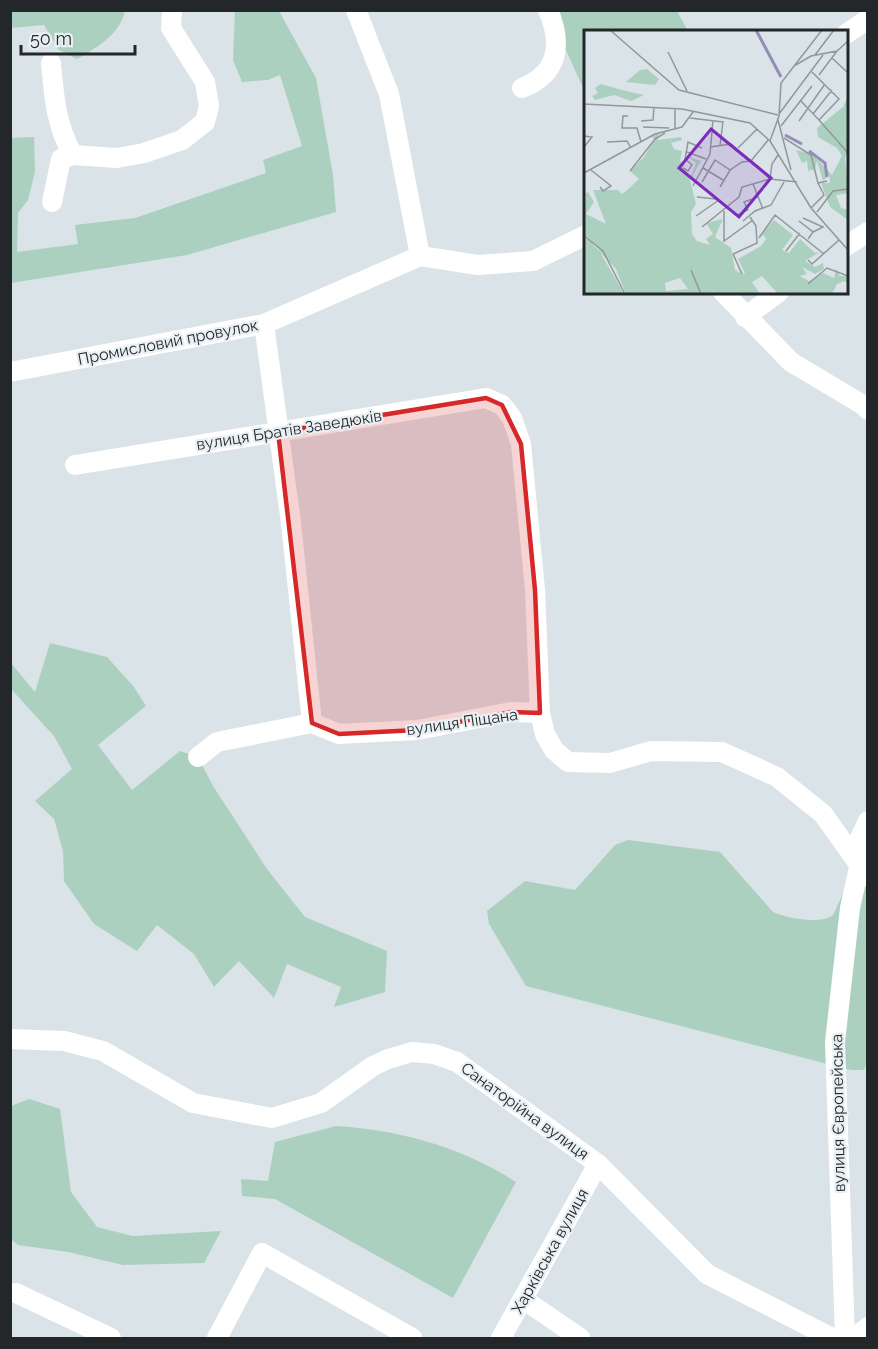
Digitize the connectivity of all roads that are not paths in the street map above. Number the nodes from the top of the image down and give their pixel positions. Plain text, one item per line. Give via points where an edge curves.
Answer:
1 (172, 10) edge
2 (356, 10) edge
3 (548, 10) edge
4 (867, 19) edge
5 (848, 33) edge
6 (51, 63) dead end
7 (522, 88) dead end
8 (73, 155) junction
9 (52, 202) dead end
10 (867, 232) edge
11 (584, 236) edge
12 (848, 245) edge
13 (420, 256) junction
14 (725, 294) edge
15 (777, 294) edge
16 (744, 317) junction
17 (264, 324) junction
18 (10, 372) edge
19 (867, 410) edge
20 (278, 432) junction
21 (75, 465) dead end
22 (540, 713) junction
23 (312, 723) junction
24 (198, 757) dead end
25 (867, 820) edge
26 (863, 873) edge
27 (10, 1040) edge
28 (598, 1164) junction
29 (16, 1293) dead end
30 (523, 1299) junction
31 (867, 1327) edge
32 (111, 1338) edge
33 (217, 1338) edge
34 (412, 1338) edge
35 (501, 1338) edge
36 (580, 1338) edge
37 (832, 1338) edge
38 (845, 1338) edge
39 (854, 1338) edge

1 - 8 street via 171,28 205,82 209,106 205,122 182,140 144,153 117,158
2 - 13 street via 389,94
3 - 7 street via 554,23 555,50 549,72
4 - 5 street
6 - 8 street via 56,109 63,138
8 - 9 street via 62,159
10 - 12 street
11 - 13 street via 533,261 478,265
13 - 17 street, Промисловий провулок
14 - 16 street
15 - 16 street
16 - 19 street via 791,362
17 - 18 street, Промисловий провулок
17 - 20 street
20 - 21 street, вулиця Братів Заведюків
20 - 22 street, вулиця Братів Заведюків via 486,398 502,405 512,418 521,444 535,590
20 - 23 street
22 - 23 street, вулиця Піщана via 511,712 417,730 339,734
22 - 26 street, вулиця Піщана via 554,750 568,762 610,763 651,751 722,752 777,777 823,814
23 - 24 street via 217,742
25 - 26 street, вулиця Європейська via 856,845
26 - 38 street, вулиця Європейська via 850,908 835,1042
27 - 28 street, Санаторійна вулиця via 64,1041 103,1051 194,1103 272,1118 321,1102 388,1059 412,1052 434,1054 457,1062
28 - 30 street, Харківська вулиця
28 - 37 street, Санаторійна вулиця via 707,1274
29 - 32 street
30 - 35 street, Харківська вулиця
30 - 36 street
31 - 39 street
33 - 34 street via 262,1253

